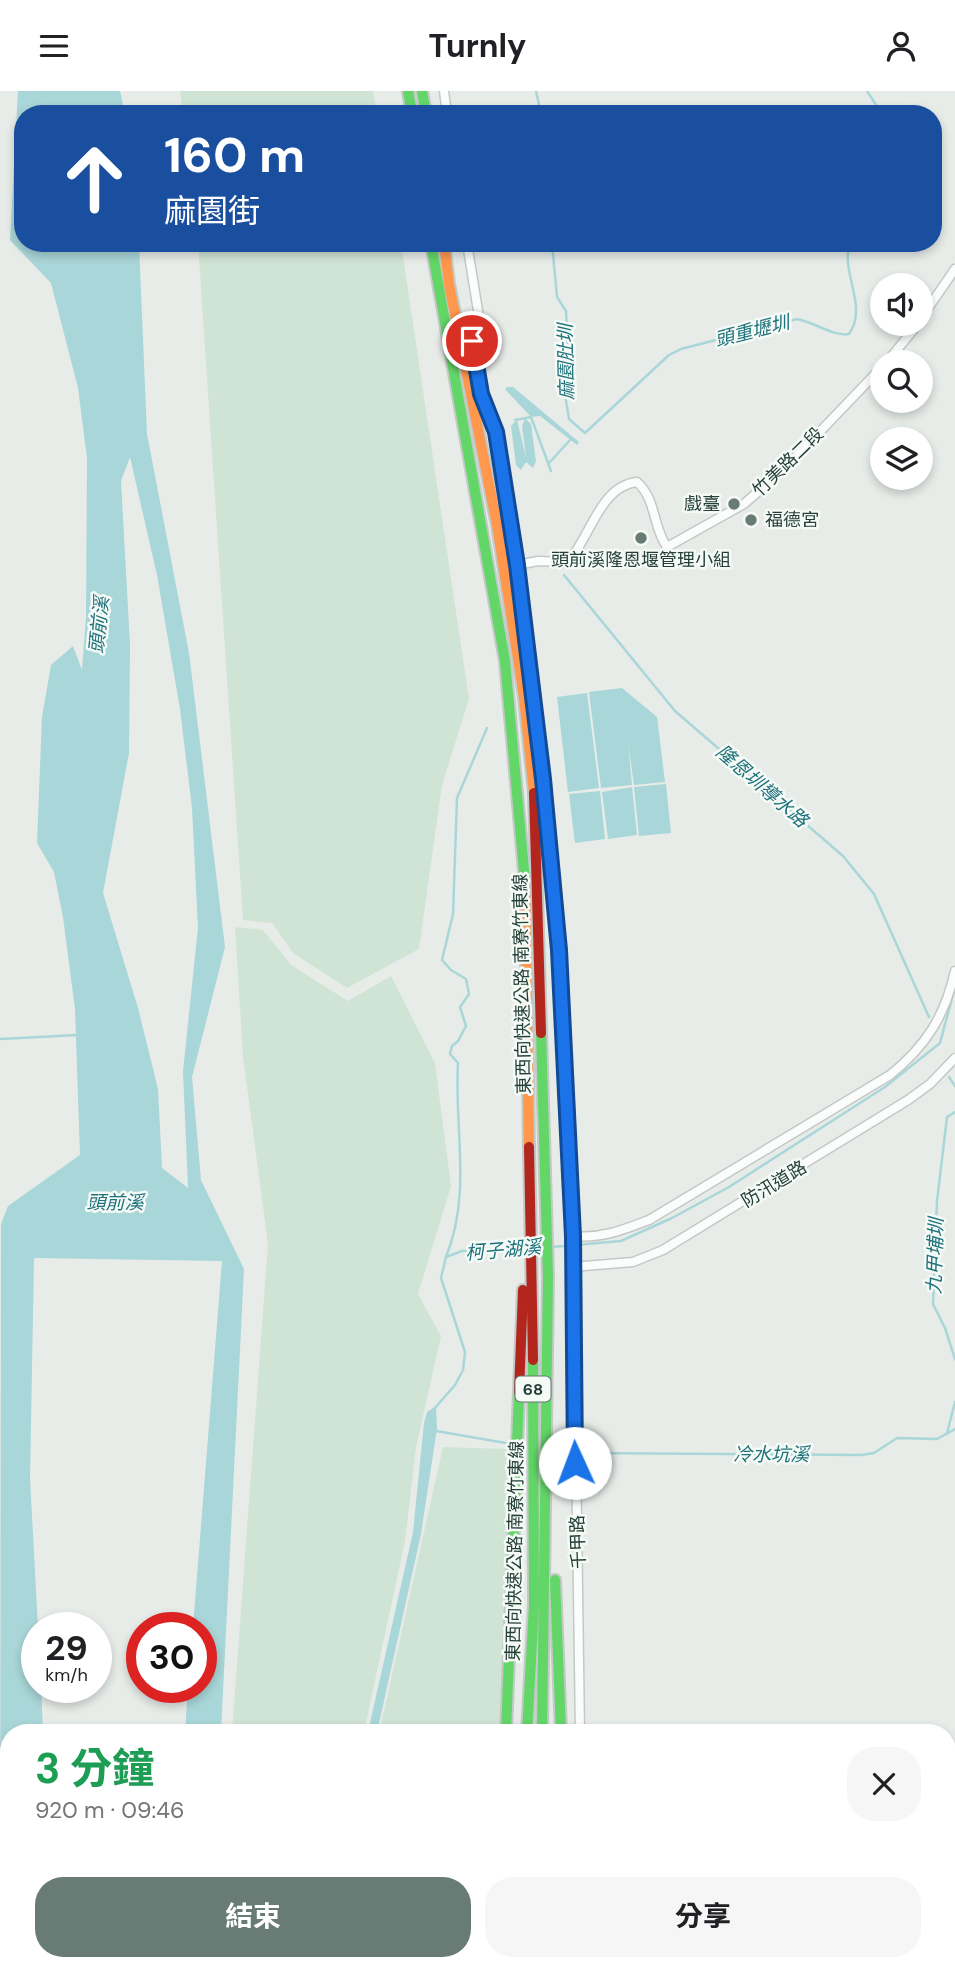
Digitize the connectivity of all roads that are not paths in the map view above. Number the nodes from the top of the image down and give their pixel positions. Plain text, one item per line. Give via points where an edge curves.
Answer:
1 (434, 252) edge
2 (444, 252) edge
3 (468, 252) edge
4 (955, 269) edge
5 (443, 285) junction
6 (933, 301) edge
7 (908, 336) edge
8 (897, 350) edge
9 (870, 379) edge
10 (517, 565) junction
11 (955, 971) edge
12 (955, 1058) edge
13 (530, 1174) junction
14 (573, 1236) junction
15 (572, 1267) junction
16 (548, 1414) junction
17 (539, 1605) junction
18 (507, 1695) junction
19 (502, 1724) edge
20 (506, 1724) edge
21 (528, 1724) edge
22 (542, 1724) edge
23 (560, 1724) edge
24 (580, 1724) edge

1 - 5 main road, 東西向快速公路 南寮竹東線 / 68
2 - 5 main road, 東西向快速公路 南寮竹東線 / 68
3 - 10 street, 千甲路 via 479,317 472,341 481,394 496,432
4 - 6 street
5 - 13 main road, 東西向快速公路 南寮竹東線 / 68 via 505,661 517,767 525,877
5 - 16 main road, 東西向快速公路 南寮竹東線 / 68 via 497,525 534,787
7 - 8 street
9 - 10 street, 竹美路二段 via 744,504 667,547 645,490 637,482 626,483 603,504 568,562
10 - 14 street, 千甲路 via 559,950
11 - 14 street via 934,1029 914,1056 890,1075 676,1205 619,1232
12 - 15 street, 防汛道路 via 908,1100 663,1250 633,1262
13 - 17 main road, 東西向快速公路 南寮竹東線 / 68
13 - 18 main road
14 - 15 street, 千甲路
15 - 24 street, 千甲路
16 - 17 main road, 東西向快速公路 南寮竹東線 / 68
16 - 23 main road via 555,1486
17 - 21 main road, 東西向快速公路 南寮竹東線 / 68
17 - 22 main road, 東西向快速公路 南寮竹東線 / 68
18 - 19 main road
18 - 20 main road

